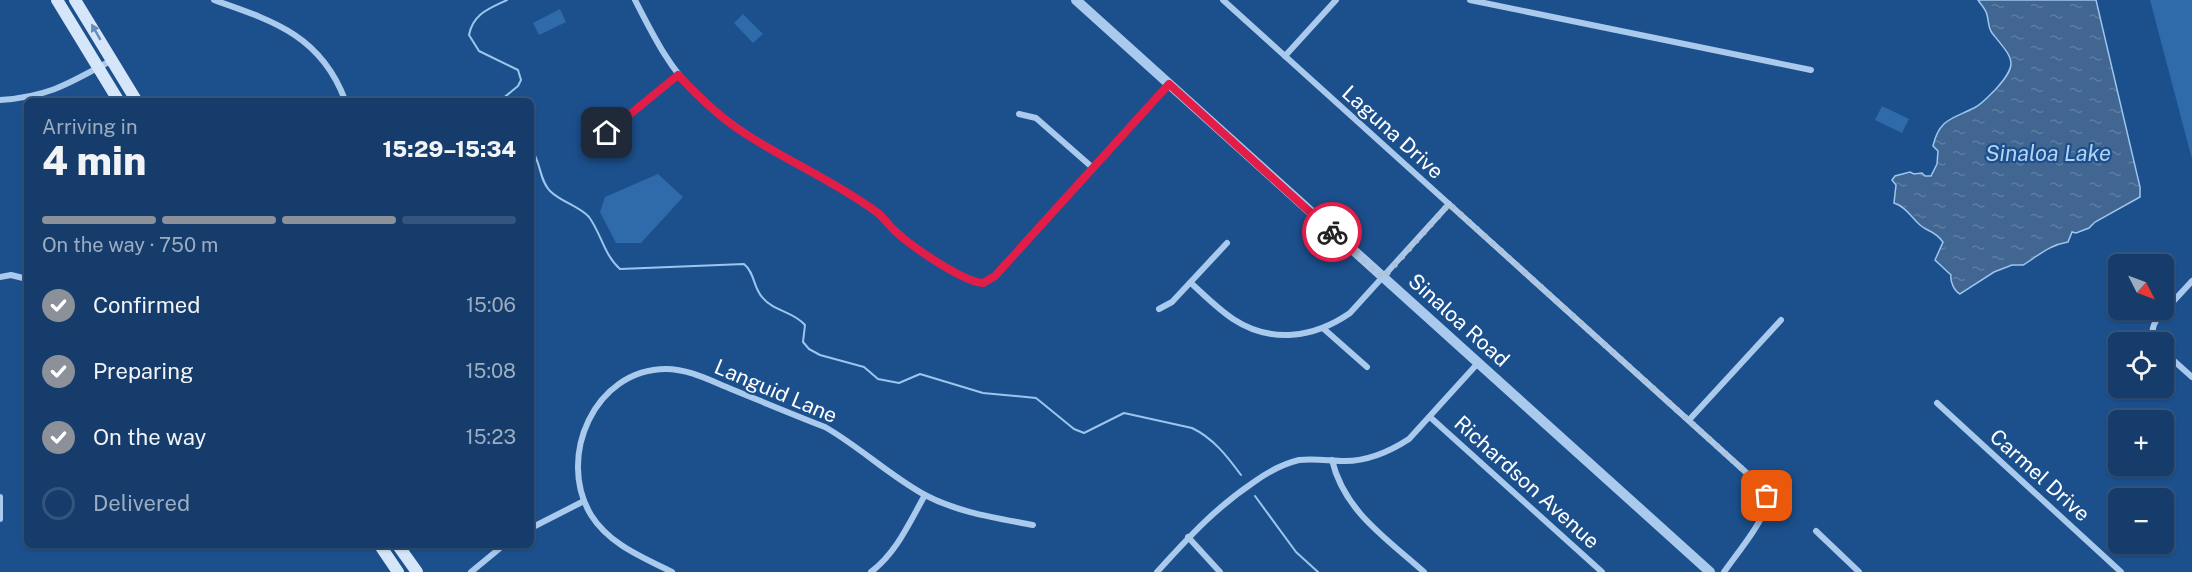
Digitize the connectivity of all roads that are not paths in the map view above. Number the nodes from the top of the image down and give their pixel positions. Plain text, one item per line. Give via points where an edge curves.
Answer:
1 (57, 0) edge
2 (75, 0) edge
3 (214, 0) edge
4 (635, 0) edge
5 (1076, 0) edge
6 (1223, 0) edge
7 (1336, 0) edge
8 (1470, 0) edge
9 (1285, 56) junction
10 (112, 60) junction
11 (99, 67) junction
12 (1810, 70) dead end
13 (678, 75) junction
14 (1169, 84) junction
15 (117, 98) edge
16 (135, 98) edge
17 (344, 98) edge
18 (0, 100) edge
19 (1019, 114) dead end
20 (607, 133) dead end
21 (1093, 168) junction
22 (1449, 204) junction
23 (1227, 243) dead end
24 (0, 278) edge
25 (24, 278) edge
26 (1383, 278) junction
27 (2192, 281) edge
28 (1191, 283) junction
29 (1159, 309) dead end
30 (1781, 320) dead end
31 (1324, 329) junction
32 (2152, 332) edge
33 (2174, 361) edge
34 (1478, 363) junction
35 (1367, 368) dead end
36 (2192, 377) edge
37 (1937, 403) dead end
38 (1430, 417) junction
39 (1689, 420) junction
40 (1332, 460) junction
41 (925, 495) junction
42 (0, 497) edge
43 (584, 501) junction
44 (0, 519) edge
45 (1033, 525) dead end
46 (534, 526) edge
47 (1816, 531) dead end
48 (1188, 537) junction
49 (382, 548) edge
50 (400, 548) edge
51 (501, 548) edge
52 (398, 572) edge
53 (417, 572) edge
54 (471, 572) edge
55 (672, 572) edge
56 (871, 572) edge
57 (1157, 572) edge
58 (1220, 572) edge
59 (1424, 572) edge
60 (1602, 572) edge
61 (1710, 572) edge
62 (1724, 572) edge
63 (1859, 572) edge
64 (2121, 572) edge

1 - 11 main road
10 -> 2 main road
3 - 17 street via 266,18 306,42 328,66
4 - 13 street via 657,45
5 - 14 street, Sinaloa Road
6 - 9 street, Laguna Drive
7 - 9 street
8 - 12 street
9 - 22 street, Laguna Drive
10 - 11 street
10 - 16 main road
11 - 15 main road
11 - 18 street via 59,89
13 - 20 street
13 - 21 street via 743,132 879,214 916,248 977,282 995,276
14 - 21 street
14 - 26 street, Sinaloa Road
19 - 21 street via 1036,118
22 - 26 street
22 - 39 street, Laguna Drive
23 - 28 street
24 - 25 street via 11,275
26 - 31 street via 1350,313
26 - 34 street, Sinaloa Road
27 - 32 street via 2157,319
28 - 29 street
28 - 31 street via 1230,318 1256,331 1290,336
30 - 39 street
31 - 35 street
33 - 36 street
34 - 38 street
34 - 61 street, Sinaloa Road
37 - 64 street, Carmel Drive
38 - 40 street via 1409,439 1386,453 1360,460
38 - 60 street, Richardson Avenue
39 - 62 street, Laguna Drive via 1767,496 1765,509 1752,533
40 - 48 street via 1300,460 1269,471 1220,506
40 - 59 street via 1341,488 1359,514
41 - 43 street, Languid Lane via 825,427 693,374 664,369 624,381 592,413 581,435 577,457
41 - 45 street, Languid Lane via 965,511
41 - 56 street via 897,546
42 - 44 street
43 - 46 street
43 - 55 street via 612,539
47 - 63 street
48 - 57 street
48 - 58 street
49 - 52 main road
50 - 53 main road
51 - 54 street

